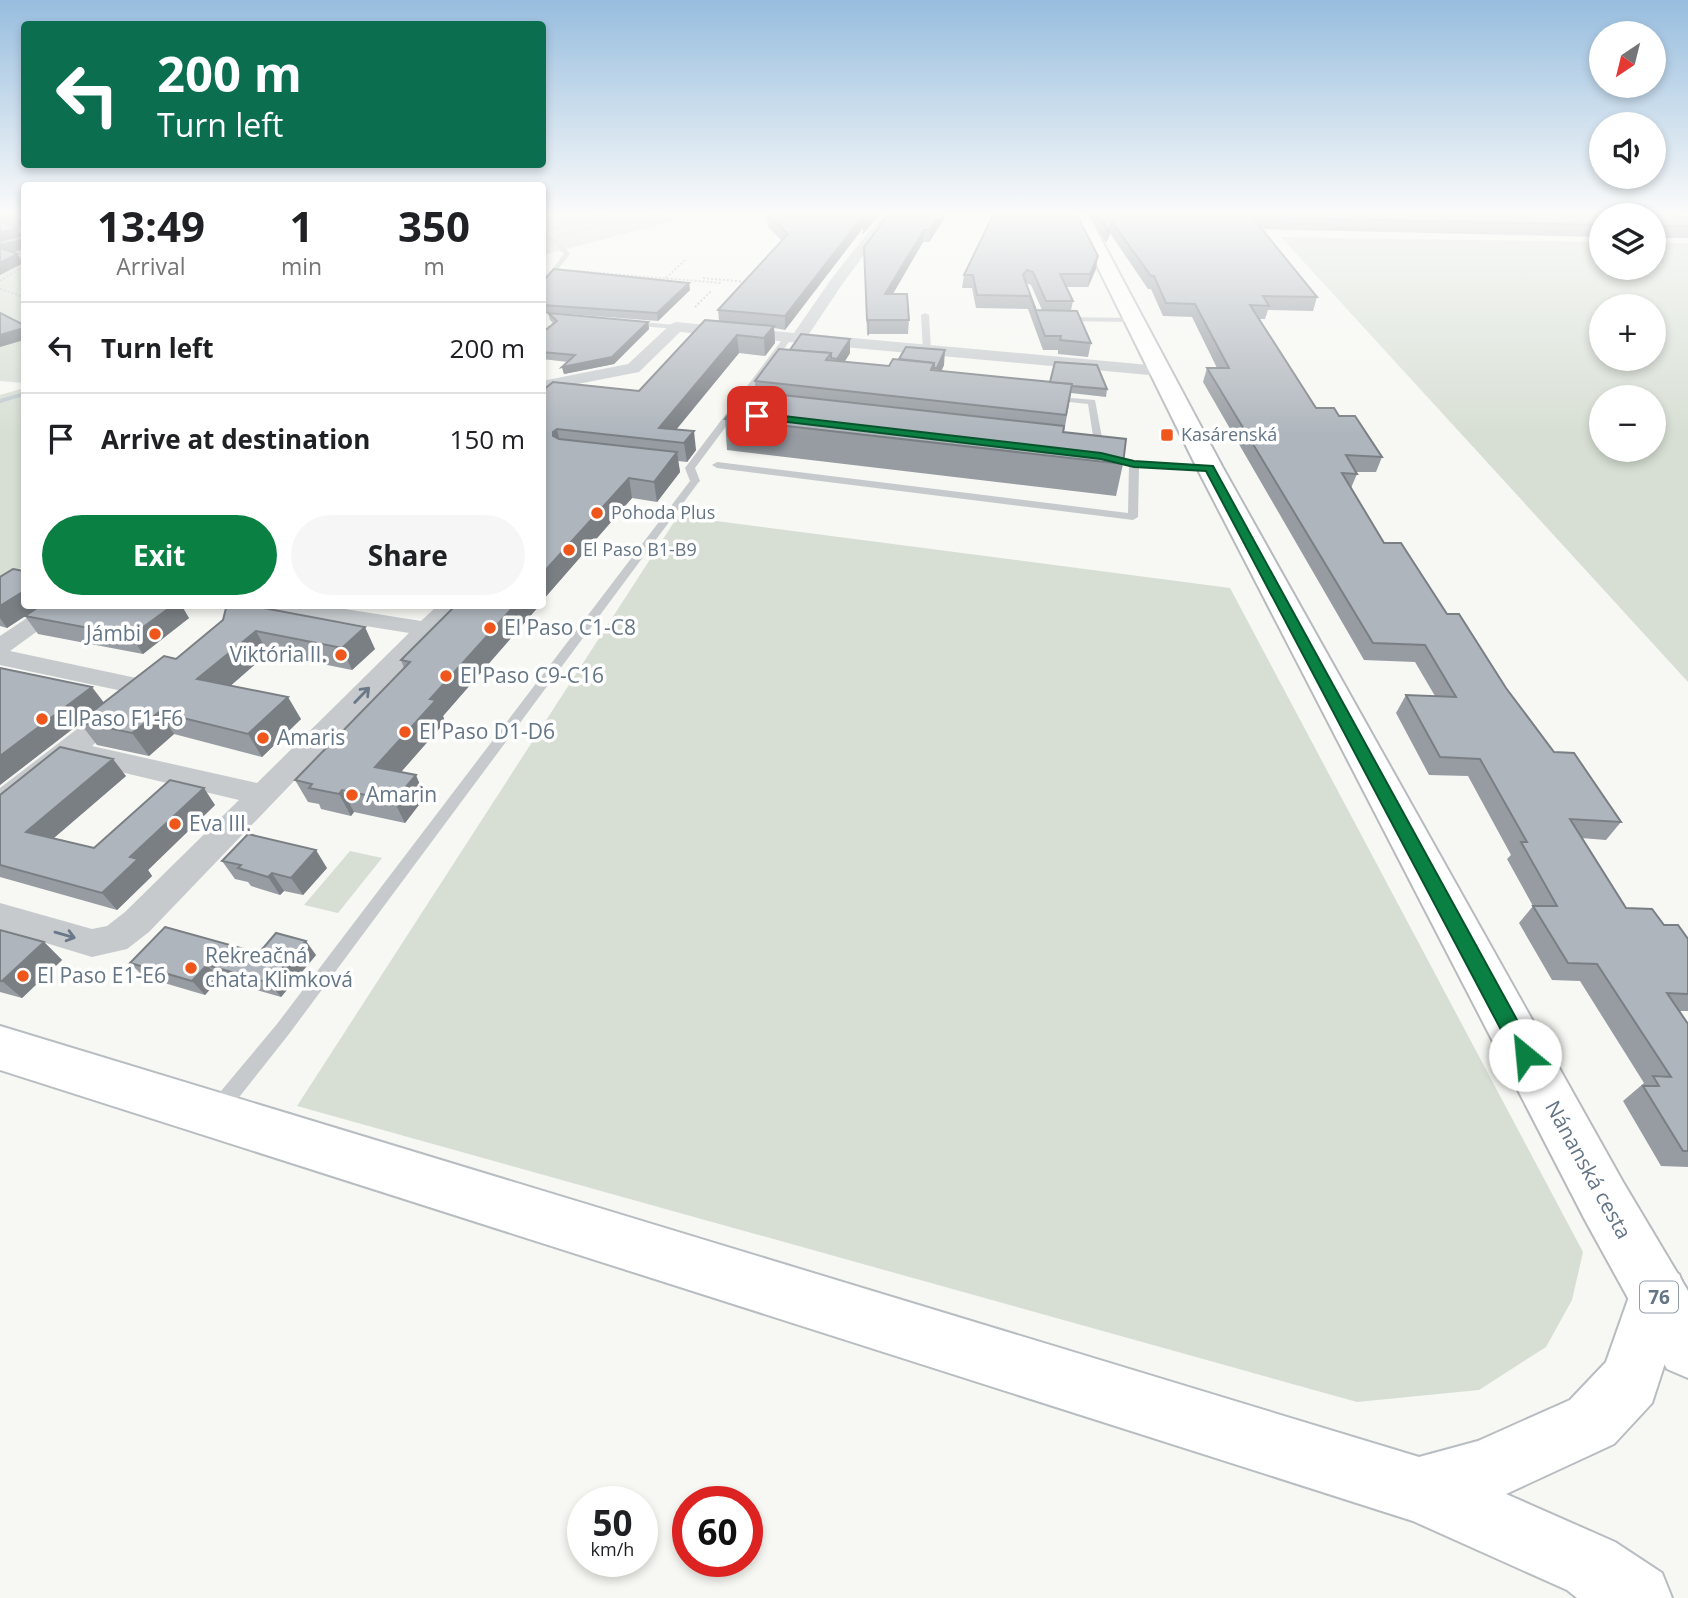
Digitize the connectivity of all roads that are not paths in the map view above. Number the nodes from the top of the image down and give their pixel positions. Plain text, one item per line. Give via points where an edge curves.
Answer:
1 (834, 286) edge
2 (1116, 286) edge
3 (925, 315) dead end
4 (1051, 319) edge
5 (1133, 320) junction
6 (612, 322) edge
7 (676, 327) junction
8 (793, 339) junction
9 (927, 350) junction
10 (1160, 371) junction
11 (546, 385) edge
12 (1039, 397) edge
13 (1087, 455) edge
14 (1101, 456) junction
15 (1134, 464) junction
16 (717, 465) dead end
17 (1209, 468) junction
18 (56, 609) edge
19 (303, 609) edge
20 (447, 609) edge
21 (426, 629) junction
22 (0, 647) edge
23 (0, 657) edge
24 (69, 751) junction
25 (0, 771) edge
26 (30, 780) junction
27 (264, 795) junction
28 (0, 804) edge
29 (0, 916) edge
30 (0, 1048) edge
31 (214, 1114) junction
32 (1658, 1295) junction
33 (1688, 1348) edge
34 (1419, 1490) junction
35 (1637, 1598) edge

1 - 8 street
2 - 5 main road, Nánanská cesta / 76
3 - 9 lane
4 - 5 lane
5 - 10 main road, Nánanská cesta / 76
6 - 7 lane
7 - 8 street
7 - 11 street via 633,368
8 - 9 street
8 - 31 lane via 684,467 695,481 690,488
9 - 10 street
10 - 17 main road, Nánanská cesta / 76
12 - 14 lane via 1092,402
13 - 14 lane
14 - 15 lane
15 - 16 lane via 1133,517
15 - 17 lane
17 - 32 main road, Nánanská cesta / 76
18 - 22 street
19 - 21 street
20 - 21 street
27 -> 21 street
23 - 24 street via 156,680
24 - 26 street
24 - 27 street
25 - 26 street
26 - 28 street
29 -> 27 street via 92,943 115,939
30 - 31 main road
31 - 34 main road
32 - 33 main road, Nánanská cesta / 76
32 - 34 main road via 1630,1381 1592,1422 1482,1472
34 - 35 main road via 1591,1566

